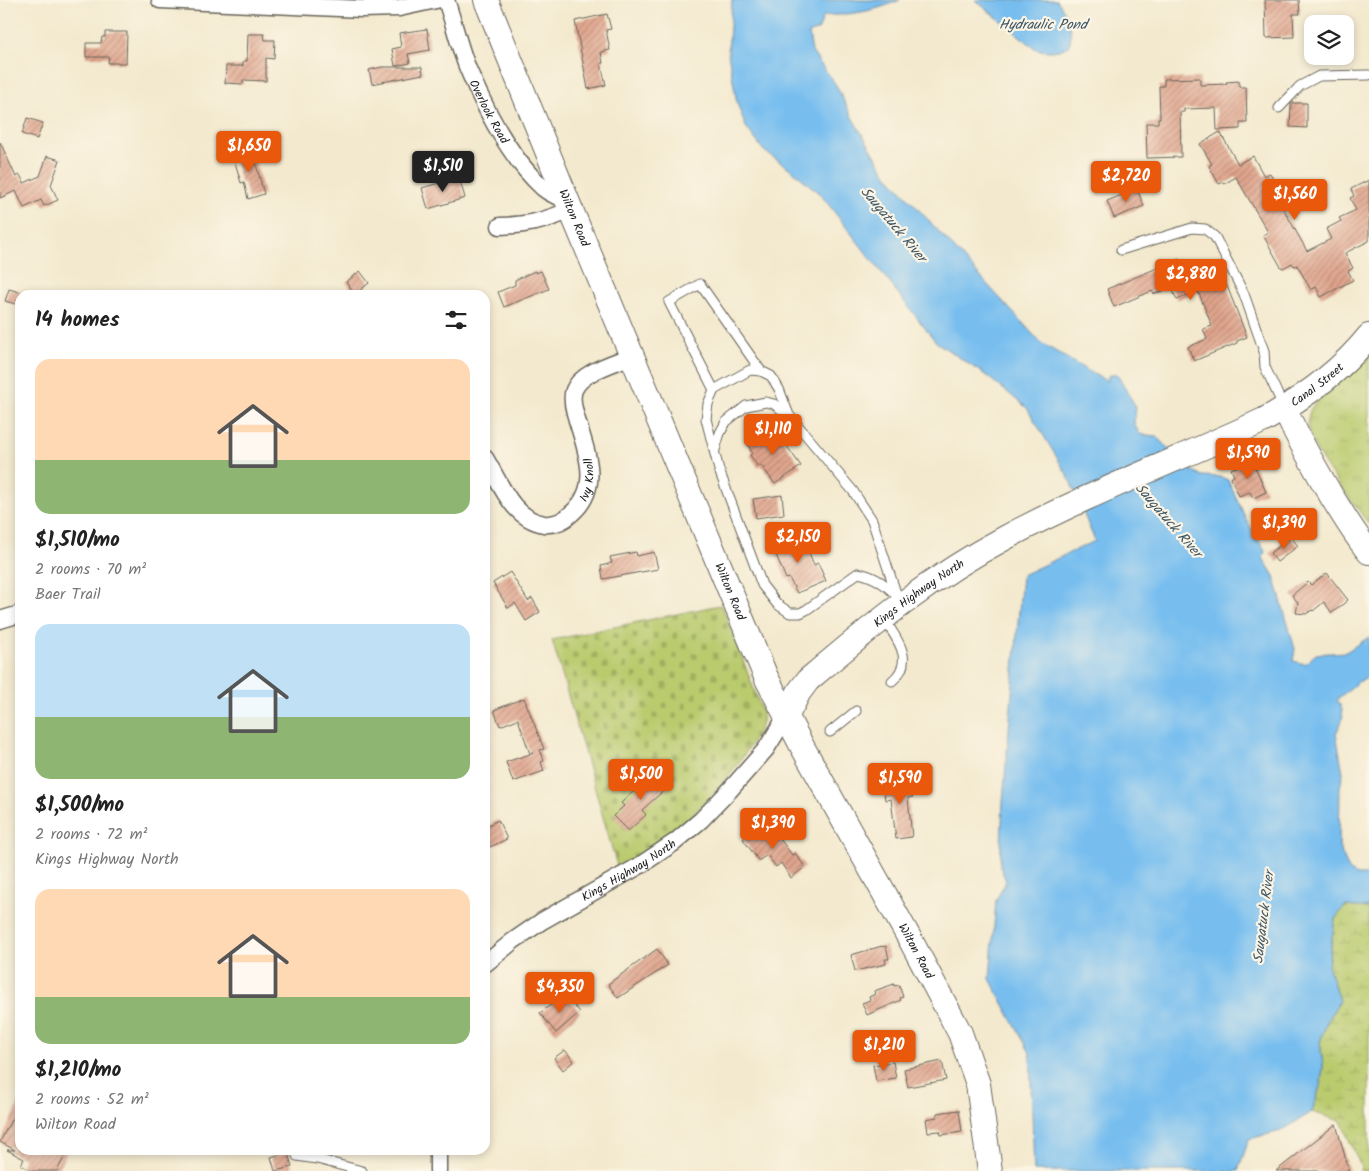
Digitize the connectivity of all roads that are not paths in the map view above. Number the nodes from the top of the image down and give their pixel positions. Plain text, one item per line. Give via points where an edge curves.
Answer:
1 (160, 0) edge
2 (436, 0) edge
3 (446, 0) edge
4 (486, 0) edge
5 (1369, 75) edge
6 (1280, 108) dead end
7 (569, 205) junction
8 (500, 226) dead end
9 (1121, 250) dead end
10 (1369, 336) edge
11 (631, 356) junction
12 (761, 371) junction
13 (714, 390) junction
14 (1284, 408) junction
15 (789, 415) junction
16 (715, 451) junction
17 (490, 467) edge
18 (1369, 552) edge
19 (899, 598) junction
20 (15, 616) edge
21 (883, 618) junction
22 (0, 620) edge
23 (892, 681) dead end
24 (856, 710) dead end
25 (786, 717) junction
26 (830, 732) dead end
27 (490, 960) edge
28 (438, 1155) edge
29 (297, 1156) dead end
30 (362, 1171) edge
31 (438, 1171) edge
32 (990, 1171) edge

1 - 2 street via 362,9 399,8
3 - 7 street, Overlook Road via 468,68 502,135 543,188
4 - 7 main road, Wilton Road
5 - 6 lane via 1319,76 1300,86
7 - 8 street via 544,221
7 - 11 main road, Wilton Road
9 - 14 lane via 1192,228 1205,229 1215,237 1244,294 1264,351 1265,367
10 - 14 main road, Canal Street via 1334,372
11 - 17 street, Ivy Knoll via 585,376 574,389 572,402 590,465 581,502 568,517 557,523 545,524 520,512 509,501
11 - 25 main road, Wilton Road via 757,657
12 - 13 lane via 750,370
12 - 13 lane via 700,284 669,302
12 - 15 lane via 770,376 779,389
13 - 16 lane via 706,419
14 - 18 main road via 1320,477
14 - 19 main road, Kings Highway North via 1255,424 1070,505
15 - 16 lane via 766,402 746,406 726,422
15 - 19 lane via 853,491 872,520
16 - 19 lane via 719,470 762,585 783,609 795,614 806,610 858,573 869,575
19 - 21 main road, Kings Highway North
20 - 22 street
21 - 23 lane via 903,647 900,674
21 - 25 main road, Kings Highway North via 808,680
24 - 26 lane
25 - 27 street, Kings Highway North via 766,749 729,791 675,842 549,916
25 - 32 main road, Wilton Road via 960,1033 978,1084
28 - 31 street
29 - 30 lane

